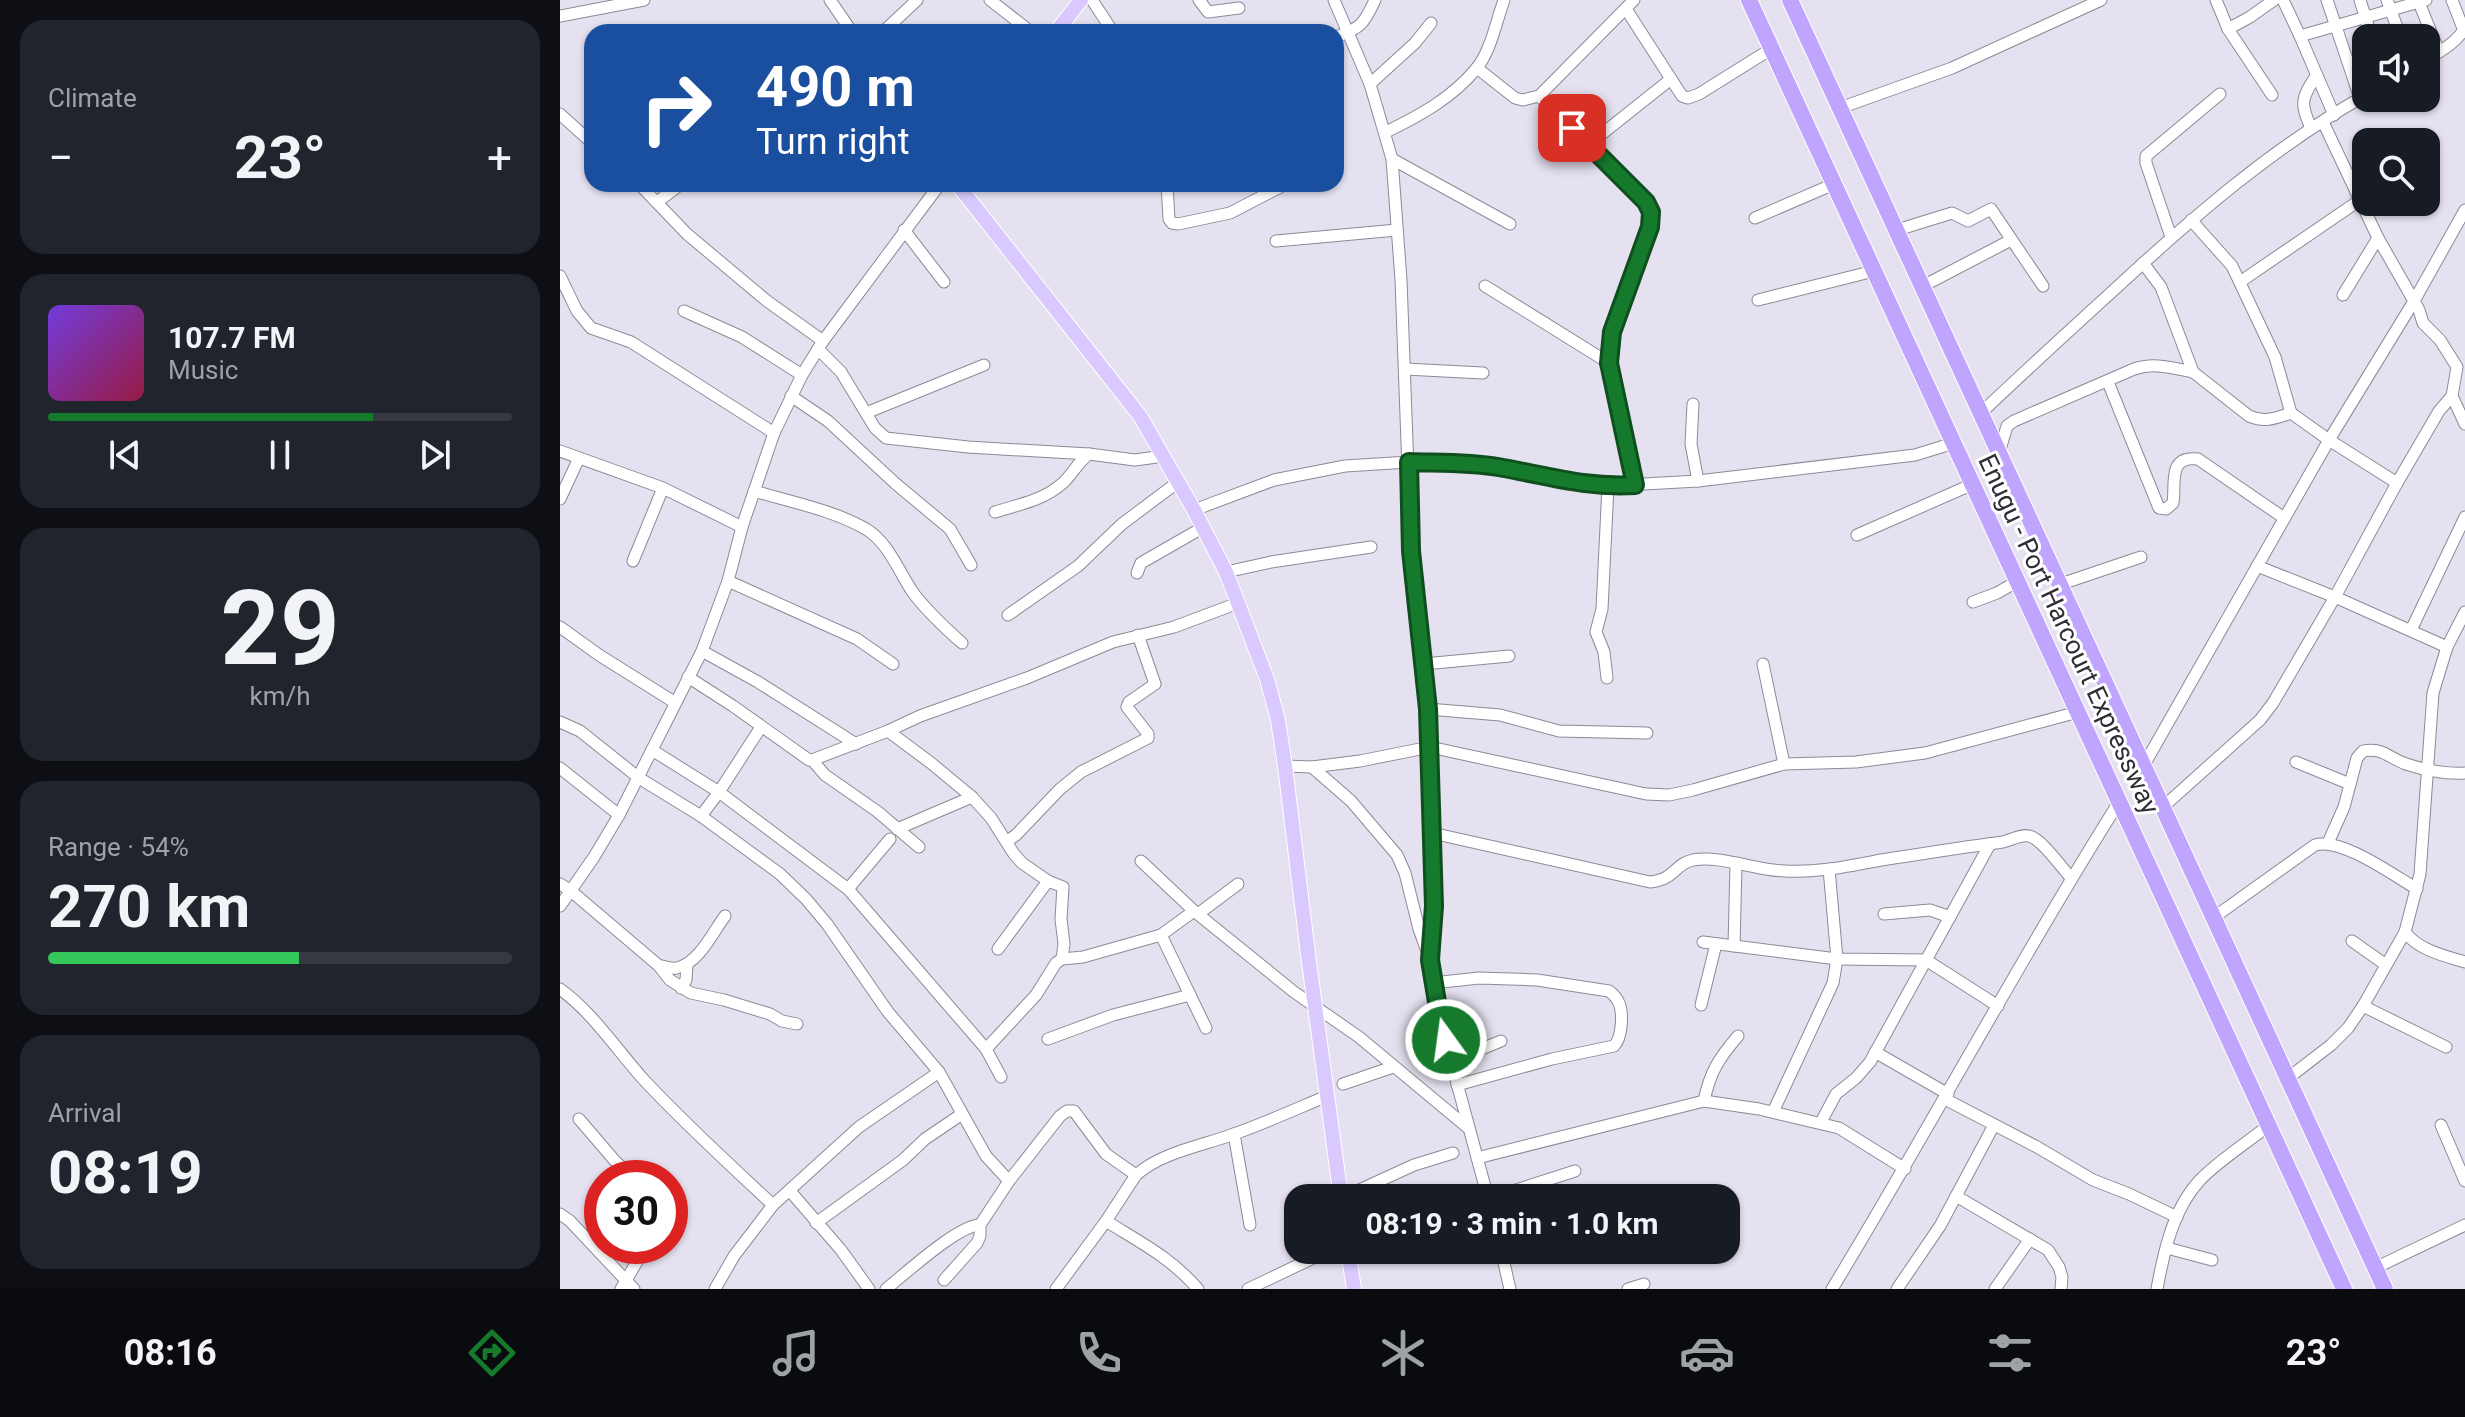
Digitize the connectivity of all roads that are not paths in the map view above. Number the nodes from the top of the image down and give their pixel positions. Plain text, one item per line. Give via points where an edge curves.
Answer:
1 (644, 0) edge
2 (830, 0) edge
3 (917, 0) edge
4 (990, 0) edge
5 (1081, 0) edge
6 (1092, 0) edge
7 (1199, 0) edge
8 (1334, 0) edge
9 (1375, 0) edge
10 (1504, 0) edge
11 (1749, 0) edge
12 (1790, 0) edge
13 (2101, 0) edge
14 (2216, 0) edge
15 (2274, 0) edge
16 (2283, 0) edge
17 (2327, 0) edge
18 (2360, 0) edge
19 (2452, 0) edge
20 (2421, 1) edge
21 (1630, 4) edge
22 (2389, 5) edge
23 (1239, 8) dead end
24 (560, 16) edge
25 (2365, 17) junction
26 (1431, 23) dead end
27 (846, 24) edge
28 (892, 24) edge
29 (1021, 24) edge
30 (1062, 24) edge
31 (1108, 24) edge
32 (1339, 24) edge
33 (2367, 24) edge
34 (2396, 24) edge
35 (2429, 24) edge
36 (2336, 26) junction
37 (2228, 29) junction
38 (2464, 29) edge
39 (1344, 34) edge
40 (2300, 36) junction
41 (1344, 38) edge
42 (1771, 49) junction
43 (2440, 51) edge
44 (1477, 68) junction
45 (2352, 68) edge
46 (2316, 76) junction
47 (1671, 79) junction
48 (1370, 84) junction
49 (2220, 94) dead end
50 (2272, 95) dead end
51 (1539, 96) junction
52 (2352, 104) edge
53 (1840, 108) junction
54 (561, 118) edge
55 (2328, 118) junction
56 (2311, 128) junction
57 (1386, 132) junction
58 (584, 137) edge
59 (1588, 145) junction
60 (1392, 159) junction
61 (2352, 180) edge
62 (1834, 184) junction
63 (647, 192) edge
64 (670, 192) edge
65 (934, 192) edge
66 (963, 192) edge
67 (1167, 192) edge
68 (1270, 192) edge
69 (657, 202) junction
70 (2352, 205) edge
71 (2465, 210) edge
72 (2368, 216) edge
73 (1755, 218) dead end
74 (2191, 220) junction
75 (1510, 224) dead end
76 (904, 230) junction
77 (1397, 230) junction
78 (1897, 230) junction
79 (2171, 237) junction
80 (2378, 238) junction
81 (2011, 240) junction
82 (1276, 241) dead end
83 (2143, 263) junction
84 (1874, 271) junction
85 (560, 276) edge
86 (944, 282) dead end
87 (2240, 282) junction
88 (1485, 286) dead end
89 (1923, 286) junction
90 (2043, 286) dead end
91 (2343, 295) dead end
92 (1758, 300) dead end
93 (2414, 301) junction
94 (684, 311) dead end
95 (2401, 319) junction
96 (2423, 323) junction
97 (820, 345) junction
98 (2465, 355) edge
99 (1609, 363) junction
100 (984, 365) dead end
101 (2457, 367) junction
102 (1405, 369) junction
103 (2193, 372) junction
104 (1483, 373) dead end
105 (802, 375) junction
106 (2108, 382) junction
107 (791, 396) junction
108 (2452, 396) junction
109 (1693, 404) dead end
110 (866, 413) junction
111 (1981, 413) junction
112 (2291, 413) junction
113 (2465, 424) edge
114 (774, 433) junction
115 (2329, 440) junction
116 (1954, 443) junction
117 (560, 451) edge
118 (1068, 453) junction
119 (1998, 453) junction
120 (1089, 454) junction
121 (1164, 456) junction
122 (579, 458) junction
123 (1409, 462) junction
124 (1077, 464) junction
125 (1698, 481) junction
126 (1178, 482) junction
127 (2397, 483) junction
128 (1973, 484) junction
129 (1635, 485) junction
130 (1608, 486) junction
131 (663, 488) junction
132 (754, 491) junction
133 (560, 499) edge
134 (1194, 510) junction
135 (995, 512) dead end
136 (2465, 517) edge
137 (2284, 518) junction
138 (742, 527) junction
139 (1202, 528) junction
140 (1857, 535) dead end
141 (1371, 547) dead end
142 (2141, 557) dead end
143 (633, 561) dead end
144 (971, 565) dead end
145 (2257, 566) junction
146 (1226, 572) junction
147 (1137, 573) dead end
148 (728, 581) junction
149 (2018, 581) junction
150 (2058, 585) junction
151 (2335, 597) junction
152 (1973, 602) dead end
153 (1238, 603) junction
154 (2465, 612) edge
155 (1008, 615) dead end
156 (560, 627) edge
157 (2411, 630) junction
158 (1138, 635) junction
159 (962, 643) dead end
160 (2447, 647) junction
161 (702, 651) junction
162 (1509, 656) dead end
163 (893, 664) dead end
164 (1424, 664) junction
165 (1763, 664) dead end
166 (688, 677) junction
167 (1607, 678) dead end
168 (674, 702) junction
169 (1428, 709) junction
170 (2078, 712) junction
171 (560, 722) edge
172 (761, 727) junction
173 (888, 731) junction
174 (1647, 733) dead end
175 (856, 744) junction
176 (1430, 747) junction
177 (652, 750) junction
178 (812, 760) junction
179 (2296, 762) dead end
180 (1784, 764) junction
181 (2144, 765) junction
182 (1285, 766) junction
183 (1312, 767) junction
184 (560, 768) edge
185 (2426, 769) junction
186 (2465, 773) edge
187 (639, 778) junction
188 (2350, 784) junction
189 (719, 792) junction
190 (972, 797) junction
191 (2119, 802) junction
192 (2163, 807) junction
193 (619, 815) junction
194 (701, 816) junction
195 (1432, 833) junction
196 (894, 834) junction
197 (1007, 841) junction
198 (2328, 843) junction
199 (1990, 844) junction
200 (919, 847) dead end
201 (1141, 861) dead end
202 (1736, 865) junction
203 (1829, 869) junction
204 (2071, 878) junction
205 (1048, 881) junction
206 (1238, 884) dead end
207 (566, 888) edge
208 (848, 889) junction
209 (2417, 889) junction
210 (560, 906) edge
211 (1196, 913) junction
212 (1884, 914) dead end
213 (725, 916) dead end
214 (1950, 917) junction
215 (2213, 918) junction
216 (2405, 932) junction
217 (1161, 935) junction
218 (2352, 941) dead end
219 (1703, 942) dead end
220 (1716, 944) junction
221 (1734, 946) junction
222 (998, 949) dead end
223 (1062, 959) junction
224 (1837, 959) junction
225 (1430, 960) junction
226 (1926, 960) junction
227 (2465, 962) edge
228 (687, 964) junction
229 (658, 965) junction
230 (2386, 965) junction
231 (1433, 983) junction
232 (681, 988) junction
233 (560, 989) edge
234 (1190, 995) junction
235 (1701, 1005) dead end
236 (1998, 1006) junction
237 (2363, 1006) junction
238 (1315, 1007) junction
239 (797, 1024) dead end
240 (1206, 1028) dead end
241 (1738, 1036) dead end
242 (1048, 1039) dead end
243 (1501, 1041) dead end
244 (2446, 1047) dead end
245 (986, 1049) junction
246 (1875, 1052) junction
247 (1452, 1061) junction
248 (1393, 1067) junction
249 (939, 1072) junction
250 (1001, 1077) dead end
251 (2287, 1079) junction
252 (1343, 1084) dead end
253 (1457, 1085) junction
254 (1327, 1096) junction
255 (1946, 1097) junction
256 (1704, 1101) junction
257 (1773, 1112) junction
258 (962, 1114) junction
259 (579, 1119) dead end
260 (1821, 1122) junction
261 (1994, 1125) junction
262 (2269, 1125) junction
263 (2441, 1125) dead end
264 (1468, 1128) junction
265 (1234, 1134) junction
266 (1453, 1153) dead end
267 (1477, 1158) junction
268 (614, 1160) edge
269 (1905, 1169) junction
270 (1575, 1171) dead end
271 (1136, 1175) junction
272 (1009, 1181) junction
273 (2465, 1181) edge
274 (1340, 1184) edge
275 (1373, 1184) edge
276 (1485, 1184) edge
277 (1534, 1184) edge
278 (790, 1191) junction
279 (1956, 1196) junction
280 (773, 1205) junction
281 (560, 1214) edge
282 (2177, 1217) junction
283 (1106, 1221) junction
284 (816, 1223) junction
285 (980, 1225) junction
286 (1250, 1225) dead end
287 (2465, 1225) edge
288 (2030, 1239) junction
289 (2167, 1248) junction
290 (2212, 1260) dead end
291 (637, 1264) edge
292 (1301, 1264) edge
293 (1350, 1264) edge
294 (1504, 1264) edge
295 (2375, 1268) junction
296 (944, 1280) dead end
297 (1644, 1284) dead end
298 (627, 1286) edge
299 (1835, 1288) edge
300 (715, 1289) edge
301 (869, 1289) edge
302 (886, 1289) edge
303 (1056, 1289) edge
304 (1198, 1289) edge
305 (1248, 1289) edge
306 (1354, 1289) edge
307 (1510, 1289) edge
308 (1628, 1289) edge
309 (1897, 1289) edge
310 (1995, 1289) edge
311 (2061, 1289) edge
312 (2157, 1289) edge
313 (2344, 1289) edge
314 (2385, 1289) edge

1 - 24 street
2 - 27 street
3 - 28 street
4 - 29 street
5 - 30 main road
6 - 31 street
7 - 23 street via 1208,12
8 - 32 street
9 - 39 street via 1366,21
10 - 44 street
11 - 42 highway, Enugu - Port Harcourt Expressway
12 - 53 highway, Enugu - Port Harcourt Expressway
13 - 53 street via 1952,68
14 - 37 street
15 - 37 street
16 - 40 street
17 - 36 street
18 - 25 street
19 - 38 street
20 - 22 street
20 - 35 street
21 - 47 street
21 - 51 street
22 - 25 street
22 - 34 street
25 - 33 street
25 - 36 street
26 - 48 street
36 - 40 street
36 - 45 street
37 - 50 street
38 - 43 street
40 - 46 street
41 - 48 street
42 - 47 street via 1694,97 1682,96
42 - 62 highway, Enugu - Port Harcourt Expressway
44 - 51 street via 1515,98
44 - 57 street via 1427,112
46 - 55 street
46 - 56 street via 2302,101
47 - 59 street
48 - 57 street
49 - 79 street via 2146,156
51 - 59 street
52 - 55 street
53 - 78 highway, Enugu - Port Harcourt Expressway
54 - 58 street
55 - 56 street
55 - 61 street
56 - 74 street
57 - 60 street
59 - 99 street via 1651,212 1612,332
60 - 75 street
60 - 77 street
62 - 73 street
62 - 84 highway, Enugu - Port Harcourt Expressway
63 - 69 street
64 - 69 street
65 - 76 street
66 - 121 main road via 1140,416
67 - 68 street via 1169,219 1178,224 1230,213
69 - 97 street via 687,234
70 - 87 street
71 - 93 street
72 - 80 street
74 - 79 street
74 - 87 street
76 - 86 street
76 - 97 street
77 - 82 street
77 - 102 street
78 - 81 street via 1952,213 1968,221 1991,209
78 - 89 highway, Enugu - Port Harcourt Expressway
79 - 83 street
80 - 91 street
80 - 93 street
81 - 89 street
81 - 90 street
83 - 103 street via 2161,287
83 - 111 street
84 - 92 street
84 - 116 highway, Enugu - Port Harcourt Expressway
85 - 114 street via 591,328 631,342
87 - 112 street via 2275,357
88 - 99 street
89 - 111 highway, Enugu - Port Harcourt Expressway
93 - 95 street
93 - 96 street
94 - 105 street via 742,337
95 - 96 street
95 - 115 street
96 - 101 street
97 - 105 street
97 - 110 street
98 - 101 street
99 - 129 street
100 - 110 street
101 - 108 street
102 - 104 street
102 - 123 street
103 - 106 street via 2144,365
103 - 112 street via 2249,416 2270,420
105 - 107 street
106 - 119 street via 2014,421 2007,426
106 - 137 street via 2159,508 2173,503 2174,471 2190,458
107 - 114 street
107 - 144 street via 828,421 950,529
108 - 113 street
108 - 127 street
109 - 125 street via 1691,444
110 - 118 street via 880,434 895,440
111 - 119 highway, Enugu - Port Harcourt Expressway
112 - 115 street
114 - 132 street
115 - 127 street
115 - 137 street
116 - 125 street via 1915,455
116 - 128 highway, Enugu - Port Harcourt Expressway
117 - 122 street
118 - 120 street
118 - 124 street
119 - 150 highway, Enugu - Port Harcourt Expressway
120 - 121 street via 1135,460
120 - 124 street
121 - 126 main road
122 - 131 street
122 - 133 street
123 - 130 street via 1495,466
123 - 134 street via 1345,466 1274,480
123 - 164 street via 1411,551
124 - 135 street via 1066,480 1038,500
125 - 129 street
126 - 134 main road
126 - 155 street via 1078,566
127 - 151 street
128 - 140 street
128 - 149 highway, Enugu - Port Harcourt Expressway
129 - 130 street
130 - 167 street via 1602,609 1596,632
131 - 138 street
131 - 143 street
132 - 138 street
132 - 159 street via 868,530 913,592
134 - 139 main road
136 - 157 street
137 - 145 street
138 - 148 street
139 - 146 main road
139 - 147 street via 1141,563
141 - 146 street
142 - 150 street
145 - 151 street
145 - 181 street
146 - 153 main road
148 - 161 street
148 - 163 street via 857,639
149 - 152 street
149 - 170 highway, Enugu - Port Harcourt Expressway
150 - 181 highway, Enugu - Port Harcourt Expressway
151 - 157 street
151 - 192 street via 2260,720
153 - 158 street
153 - 182 main road via 1267,679
154 - 160 street
156 - 168 street
157 - 160 street
158 - 173 street
158 - 197 street via 1155,684 1127,707 1148,738 1081,772
160 - 185 street via 2433,693
161 - 166 street
161 - 175 street
162 - 164 street
164 - 169 street
165 - 180 street
166 - 168 street
166 - 172 street
168 - 177 street
169 - 174 street via 1500,715 1559,731
169 - 176 street
170 - 180 street via 1925,753
170 - 191 highway, Enugu - Port Harcourt Expressway
171 - 187 street via 580,731
172 - 178 street
172 - 189 street
173 - 175 street
173 - 190 street
175 - 178 street
176 - 180 street via 1646,794 1693,790
176 - 183 street
176 - 195 street
177 - 187 street
177 - 189 street
178 - 196 street
179 - 188 street
181 - 192 highway, Enugu - Port Harcourt Expressway
182 - 183 street
182 - 238 main road
183 - 225 street via 1351,801 1397,855
184 - 193 street
185 - 186 street
185 - 188 street via 2366,750 2357,758
185 - 209 street
187 - 193 street
187 - 194 street
188 - 198 street
189 - 194 street
189 - 208 street
190 - 196 street
190 - 197 street
191 - 204 street
191 - 262 highway, Enugu - Port Harcourt Expressway
192 - 215 highway, Enugu - Port Harcourt Expressway
193 - 207 street
194 - 249 street via 806,899
195 - 202 street via 1650,882 1663,881 1691,861 1718,859
195 - 225 street
196 - 200 street
196 - 208 street
197 - 205 street via 1022,863
198 - 209 street
198 - 215 street via 2315,845
199 - 203 street
199 - 204 street via 2033,836
199 - 214 street
201 - 211 street
202 - 203 street
202 - 221 street
203 - 224 street
204 - 236 street
205 - 222 street
205 - 223 street via 1064,891
206 - 211 street
207 - 210 street
207 - 229 street
208 - 245 street
209 - 216 street
211 - 217 street
211 - 238 street
212 - 214 street via 1930,910
213 - 228 street
214 - 226 street
215 - 251 highway, Enugu - Port Harcourt Expressway
216 - 227 street via 2419,945
216 - 230 street
217 - 223 street
217 - 234 street
218 - 230 street
219 - 220 street
220 - 221 street
220 - 235 street
221 - 224 street
223 - 245 street
224 - 226 street
224 - 257 street via 1828,996
225 - 231 street
226 - 236 street
226 - 246 street
228 - 229 street
228 - 232 street
229 - 232 street
230 - 237 street
231 - 247 street
231 - 253 street via 1537,980 1609,991 1618,999 1620,1038 1614,1046
232 - 239 street
233 - 280 street via 678,1117
234 - 240 street
234 - 242 street
236 - 255 street
237 - 244 street
237 - 251 street via 2331,1045
238 - 248 street
238 - 254 main road
241 - 256 street via 1715,1066
243 - 247 street
245 - 250 street
246 - 255 street
246 - 260 street via 1863,1071 1836,1094
247 - 253 street
248 - 252 street
248 - 264 street
249 - 258 street
249 - 278 street via 859,1127
251 - 295 highway, Enugu - Port Harcourt Expressway
253 - 264 street
254 - 265 street
254 - 274 main road
255 - 261 street
255 - 269 street
256 - 257 street
256 - 267 street
257 - 260 street
258 - 272 street via 986,1156
258 - 284 street
259 - 268 street
260 - 269 street
261 - 279 street
261 - 282 street via 2093,1180
262 - 282 street via 2200,1179
262 - 313 highway, Enugu - Port Harcourt Expressway
263 - 273 street
264 - 267 street
265 - 271 street via 1171,1155
265 - 286 street
266 - 275 street
267 - 276 street
269 - 299 street
270 - 277 street
271 - 272 street via 1106,1154 1074,1111 1067,1111
271 - 283 street
272 - 285 street
278 - 280 street
278 - 284 street
279 - 288 street
279 - 309 street
280 - 300 street
281 - 298 street
282 - 289 street
283 - 303 street
283 - 304 street via 1165,1257
284 - 301 street
285 - 296 street via 977,1243
285 - 302 street via 925,1256
287 - 295 street
288 - 310 street
288 - 311 street via 2054,1258
289 - 290 street
289 - 312 street
291 - 298 street
292 - 305 street
293 - 306 main road
294 - 307 street
295 - 314 highway, Enugu - Port Harcourt Expressway
297 - 308 street

